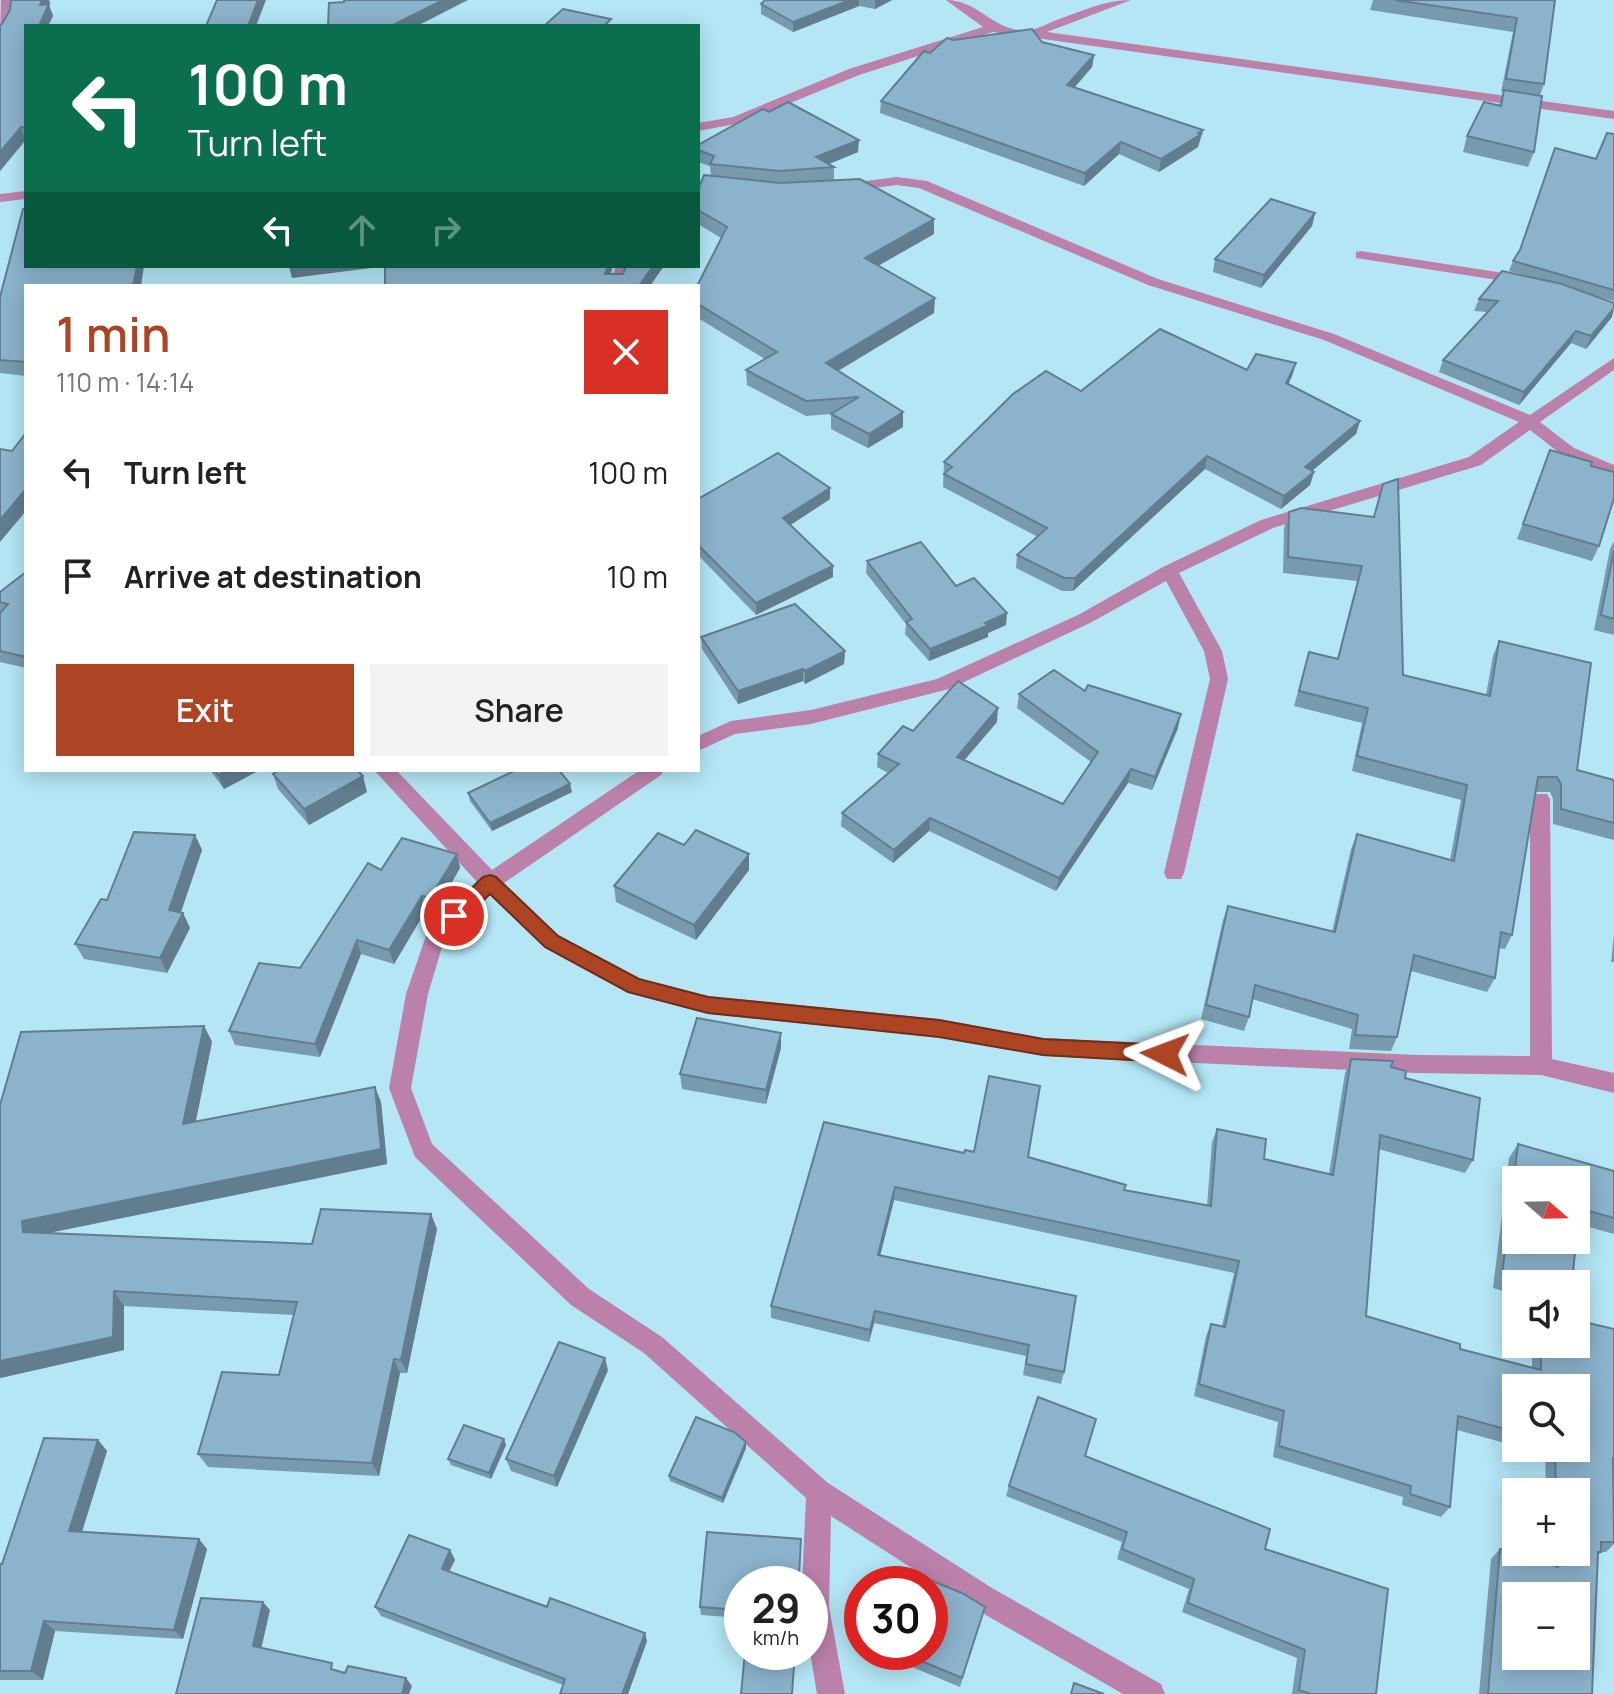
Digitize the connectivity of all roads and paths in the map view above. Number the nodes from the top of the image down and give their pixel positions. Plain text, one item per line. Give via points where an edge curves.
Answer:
1 (7, 0) edge
2 (952, 0) edge
3 (1125, 0) edge
4 (992, 28) junction
5 (0, 32) edge
6 (1034, 33) junction
7 (1614, 115) edge
8 (700, 127) edge
9 (829, 189) edge
10 (24, 195) edge
11 (0, 198) edge
12 (1361, 255) dead end
13 (1536, 283) edge
14 (1614, 363) edge
15 (1530, 421) junction
16 (1614, 471) edge
17 (1169, 571) junction
18 (700, 743) edge
19 (386, 772) edge
20 (651, 772) edge
21 (1540, 799) edge
22 (1174, 873) dead end
23 (490, 882) junction
24 (1541, 1066) junction
25 (1614, 1083) edge
26 (819, 1492) junction
27 (831, 1694) edge
28 (1151, 1694) edge

1 - 5 street
2 - 4 street
3 - 6 street
4 - 6 street
4 - 8 street via 854,72 736,120
6 - 7 street
9 - 15 street via 897,181 922,184 1153,282 1329,337
10 - 11 street
12 - 13 street
14 - 15 street
15 - 16 street via 1545,439
15 - 17 street via 1475,461 1267,524
17 - 18 street via 1084,619 942,684 811,717 731,728
17 - 22 street via 1213,651 1219,679
19 - 23 street
20 - 23 street
21 - 24 street
23 - 24 street via 552,942 635,986 708,1005 939,1028 1043,1047
23 - 26 street via 436,933 417,994 400,1088 423,1150 580,1297 653,1345
24 - 25 street
26 - 27 street via 815,1607
26 - 28 street via 1050,1640

